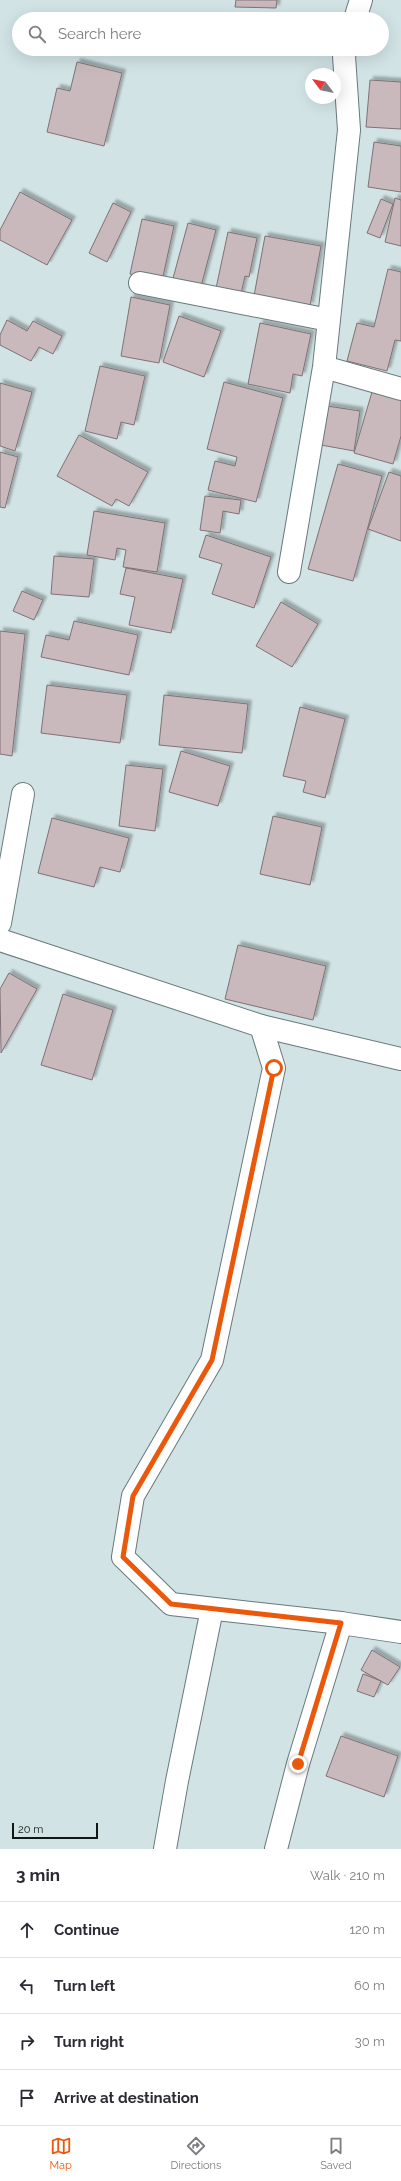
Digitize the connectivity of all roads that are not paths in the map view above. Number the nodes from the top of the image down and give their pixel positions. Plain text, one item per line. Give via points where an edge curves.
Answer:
1 (361, 0) edge
2 (357, 12) edge
3 (344, 56) edge
4 (140, 283) dead end
5 (329, 320) junction
6 (324, 367) junction
7 (401, 389) edge
8 (289, 572) dead end
9 (23, 794) dead end
10 (0, 923) edge
11 (0, 940) edge
12 (261, 1026) junction
13 (401, 1059) edge
14 (212, 1609) junction
15 (341, 1623) junction
16 (401, 1632) edge
17 (165, 1849) edge
18 (276, 1849) edge

1 - 2 street
3 - 5 street via 349,130
4 - 5 street
5 - 6 street
6 - 7 street
6 - 8 street
9 - 10 street
11 - 12 street
12 - 13 street
12 - 14 street via 274,1068 212,1360 133,1496 123,1557 171,1604
14 - 15 street
14 - 17 street
15 - 16 street
15 - 18 street via 298,1764

